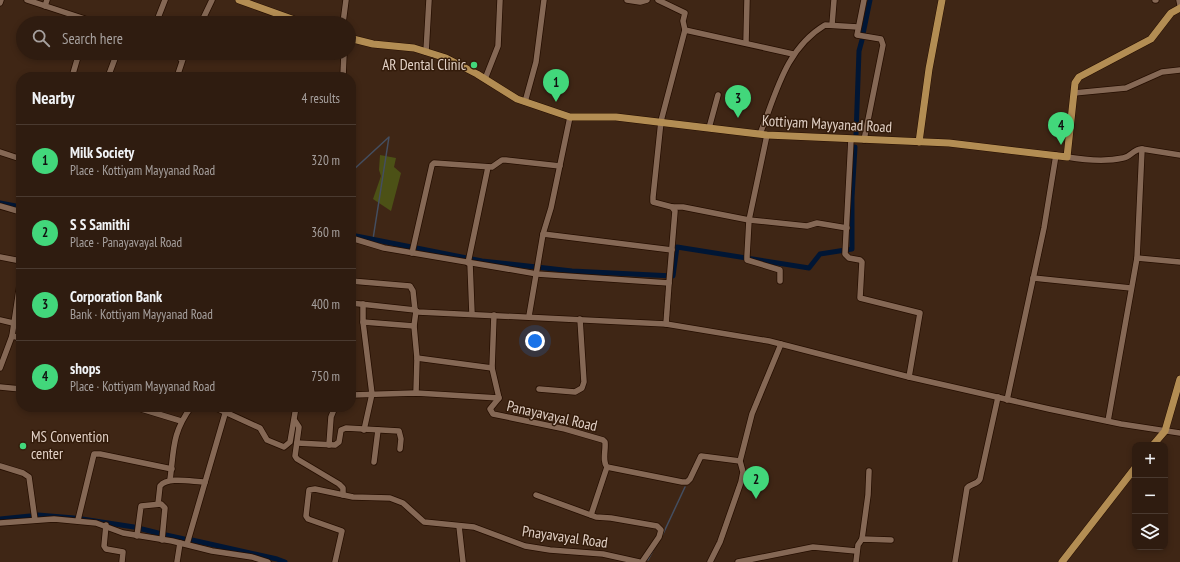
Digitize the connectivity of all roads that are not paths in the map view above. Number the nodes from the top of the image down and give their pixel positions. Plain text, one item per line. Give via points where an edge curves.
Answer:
1 (1, 0) edge
2 (27, 0) edge
3 (165, 0) edge
4 (212, 0) edge
5 (239, 0) edge
6 (346, 0) edge
7 (429, 0) edge
8 (500, 0) edge
9 (544, 0) edge
10 (627, 0) edge
11 (647, 0) edge
12 (658, 0) edge
13 (747, 0) edge
14 (834, 0) edge
15 (864, 0) edge
16 (942, 0) edge
17 (1179, 0) edge
18 (0, 3) edge
19 (46, 3) edge
20 (1180, 7) edge
21 (76, 16) edge
22 (159, 16) edge
23 (204, 16) edge
24 (284, 16) edge
25 (344, 16) edge
26 (832, 25) junction
27 (858, 27) junction
28 (685, 30) junction
29 (356, 40) edge
30 (746, 43) junction
31 (426, 52) junction
32 (793, 54) junction
33 (77, 60) edge
34 (114, 60) edge
35 (182, 60) edge
36 (344, 60) edge
37 (1180, 70) edge
38 (73, 72) edge
39 (110, 72) edge
40 (178, 72) edge
41 (343, 72) edge
42 (485, 79) junction
43 (1074, 93) junction
44 (718, 95) dead end
45 (526, 102) junction
46 (570, 117) junction
47 (661, 121) junction
48 (709, 128) junction
49 (763, 135) junction
50 (851, 139) junction
51 (864, 140) junction
52 (919, 142) junction
53 (1142, 149) junction
54 (0, 152) edge
55 (1180, 154) edge
56 (1056, 155) junction
57 (1067, 156) junction
58 (16, 157) edge
59 (560, 166) junction
60 (488, 167) junction
61 (0, 206) edge
62 (672, 207) junction
63 (16, 211) edge
64 (749, 220) junction
65 (847, 228) junction
66 (543, 234) junction
67 (356, 240) edge
68 (672, 250) junction
69 (412, 253) junction
70 (0, 257) edge
71 (1137, 258) junction
72 (16, 260) edge
73 (1180, 262) edge
74 (469, 263) junction
75 (536, 274) junction
76 (1033, 278) junction
77 (356, 281) edge
78 (780, 281) dead end
79 (669, 283) junction
80 (1131, 288) junction
81 (356, 303) edge
82 (362, 304) junction
83 (16, 306) edge
84 (415, 311) junction
85 (472, 314) junction
86 (494, 315) junction
87 (529, 316) junction
88 (580, 319) junction
89 (0, 320) edge
90 (363, 322) junction
91 (13, 323) junction
92 (666, 324) junction
93 (414, 326) junction
94 (12, 336) junction
95 (16, 337) edge
96 (782, 344) junction
97 (3, 351) edge
98 (417, 358) junction
99 (0, 368) edge
100 (492, 368) junction
101 (909, 377) junction
102 (1180, 379) edge
103 (0, 388) edge
104 (16, 388) edge
105 (539, 389) dead end
106 (416, 393) junction
107 (372, 394) junction
108 (356, 395) edge
109 (998, 397) junction
110 (498, 398) junction
111 (1007, 400) junction
112 (151, 412) edge
113 (187, 412) edge
114 (226, 412) edge
115 (232, 412) edge
116 (296, 412) edge
117 (333, 412) edge
118 (296, 418) junction
119 (181, 421) junction
120 (1108, 421) junction
121 (364, 430) junction
122 (378, 430) junction
123 (1165, 431) junction
124 (1180, 433) edge
125 (1156, 442) edge
126 (297, 443) junction
127 (329, 445) junction
128 (400, 449) dead end
129 (374, 462) dead end
130 (740, 462) junction
131 (0, 466) edge
132 (607, 467) junction
133 (172, 469) junction
134 (869, 471) dead end
135 (1132, 472) edge
136 (170, 480) junction
137 (205, 482) junction
138 (343, 495) junction
139 (536, 495) dead end
140 (158, 504) junction
141 (591, 515) junction
142 (34, 520) junction
143 (78, 520) junction
144 (0, 523) edge
145 (106, 525) junction
146 (459, 526) junction
147 (138, 536) junction
148 (862, 538) junction
149 (162, 540) junction
150 (891, 540) dead end
151 (180, 543) junction
152 (187, 544) junction
153 (856, 551) junction
154 (122, 562) edge
155 (177, 562) edge
156 (268, 562) edge
157 (336, 562) edge
158 (463, 562) edge
159 (641, 562) edge
160 (710, 562) edge
161 (738, 562) edge
162 (856, 562) edge
163 (955, 562) edge
164 (1062, 562) edge

1 - 18 street
2 - 19 street
3 - 22 street
4 - 23 street
5 - 24 main road
6 - 25 street
7 - 31 street
8 - 42 street via 498,46
9 - 45 street via 536,62
10 - 11 street
12 - 28 street via 685,13
13 - 30 street
14 - 26 street
15 - 27 street
16 - 52 main road
17 - 20 street
19 - 21 street
20 - 43 main road via 1171,13 1151,39 1079,77 1075,82
26 - 27 street
26 - 32 street via 821,28
27 - 51 street via 857,35 881,39 883,45
28 - 30 street
28 - 47 street
29 - 31 main road, Kottiyam Mayyanad Road
30 - 32 street
31 - 42 main road, Kottiyam Mayyanad Road via 459,64
32 - 49 street
33 - 38 street
34 - 39 street
35 - 40 street
36 - 41 street
37 - 43 street via 1162,72 1126,88
42 - 45 main road, Kottiyam Mayyanad Road
43 - 57 main road
44 - 48 street
45 - 46 main road, Kottiyam Mayyanad Road
46 - 47 main road, Kottiyam Mayyanad Road via 616,117
46 - 59 street
47 - 48 main road, Kottiyam Mayyanad Road
47 - 62 street via 653,200 656,204
48 - 49 main road, Kottiyam Mayyanad Road
49 - 50 main road, Kottiyam Mayyanad Road
49 - 64 street
50 - 51 main road, Kottiyam Mayyanad Road
50 - 65 street
51 - 52 main road, Kottiyam Mayyanad Road
52 - 56 main road, Kottiyam Mayyanad Road
53 - 55 street
53 - 57 street via 1137,149 1124,158 1093,160
53 - 71 street
54 - 58 street
56 - 57 main road, Kottiyam Mayyanad Road
56 - 76 street
59 - 60 street via 502,160 496,166
59 - 66 street via 552,208
60 - 69 street via 438,162 432,165
60 - 74 street
61 - 63 street
62 - 64 street
62 - 68 street via 675,211
64 - 65 street via 807,226 817,223
64 - 78 street via 747,260 780,270
65 - 101 street via 846,256 862,262 860,298 920,313
66 - 68 street
66 - 75 street
67 - 69 street
68 - 79 street
69 - 74 street
70 - 72 street
71 - 73 street
71 - 80 street
74 - 75 street
74 - 85 street
75 - 79 street
75 - 87 street
76 - 80 street
76 - 111 street
77 - 84 street via 410,286
79 - 92 street
80 - 120 street
81 - 82 street
82 - 84 street
82 - 90 street
83 - 91 street
84 - 85 street
84 - 93 street
85 - 86 street
86 - 87 street
86 - 100 street, Panayavayal Road
87 - 88 street
88 - 92 street
88 - 105 street via 584,382 582,388 576,392
89 - 91 street
90 - 93 street
90 - 107 street
91 - 94 street
92 - 96 street
93 - 98 street
94 - 95 street
94 - 97 street
96 - 101 street
96 - 130 street via 754,408
97 - 99 street
98 - 100 street
98 - 106 street
100 - 110 street, Panayavayal Road
101 - 109 street
102 - 123 main road
103 - 104 street
106 - 107 street
106 - 110 street
107 - 108 street
107 - 121 street
109 - 111 street
109 - 163 street via 979,482 967,488
110 - 132 street, Panayavayal Road via 490,410 495,416 566,429 603,440 606,447 604,462
111 - 120 street
112 - 119 street
113 - 119 street
114 - 137 street
115 - 118 street via 260,428 267,440 284,447 290,442
116 - 118 street
117 - 127 street
118 - 126 street via 295,423 299,427
119 - 133 street via 176,433
120 - 123 street
121 - 122 street
121 - 127 street via 343,428 338,444
122 - 128 street via 399,431
122 - 129 street
123 - 124 street
123 - 125 main road
126 - 127 street
126 - 138 street via 297,459 341,486
130 - 132 street via 701,456 690,480 685,482
130 - 160 street via 743,472 741,482 720,542
131 - 142 street via 29,477
132 - 141 street
133 - 136 street
133 - 143 street via 94,454
134 - 148 street
135 - 164 main road
136 - 137 street
136 - 140 street via 160,486
137 - 152 street
138 - 146 street, Pnayavayal Road via 358,498 390,498 403,503 424,522
138 - 157 street, Pnayavayal Road via 312,489 307,493 308,519 342,531
139 - 141 street
140 - 147 street via 141,506
140 - 149 street via 165,508
141 - 159 street via 652,525 661,530 659,537
142 - 143 street
142 - 144 street
143 - 145 street
145 - 147 street via 123,533
145 - 154 street via 104,546 123,552
146 - 158 street
146 - 159 street, Pnayavayal Road via 474,527 538,549 621,557
147 - 149 street
148 - 150 street
148 - 153 street
149 - 151 street
151 - 152 street
151 - 155 street
152 - 156 street
153 - 161 street via 813,547
153 - 162 street

